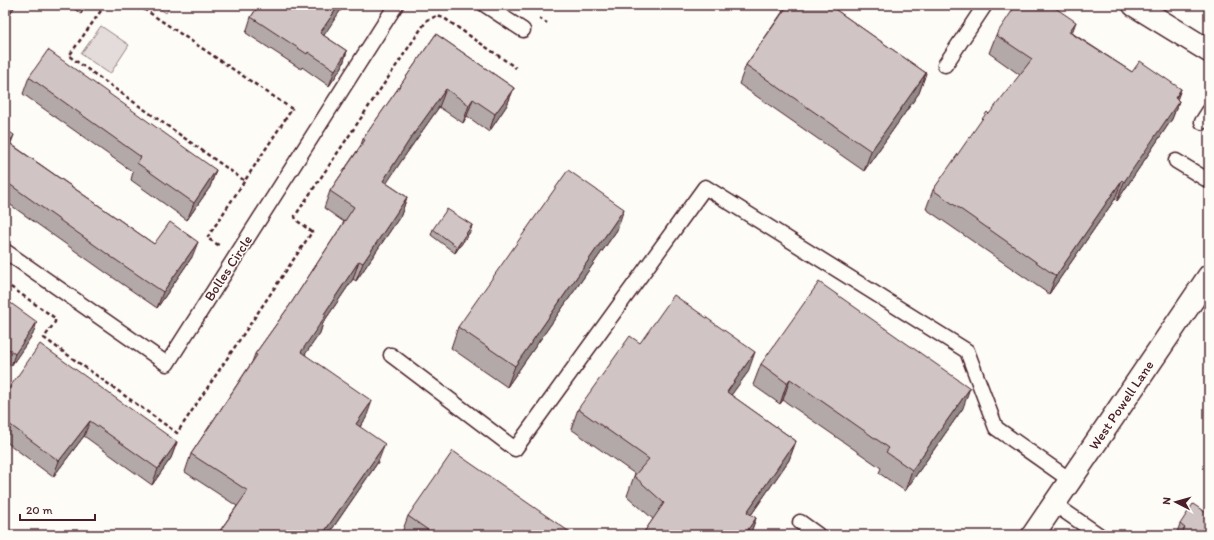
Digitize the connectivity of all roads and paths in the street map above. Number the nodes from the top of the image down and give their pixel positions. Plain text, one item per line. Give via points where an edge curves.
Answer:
1 (105, 5) edge
2 (138, 5) edge
3 (396, 5) edge
4 (485, 5) edge
5 (985, 5) edge
6 (1134, 5) edge
7 (523, 30) dead end
8 (1209, 51) edge
9 (945, 65) dead end
10 (516, 68) dead end
11 (1176, 161) dead end
12 (245, 181) junction
13 (1209, 181) edge
14 (223, 249) dead end
15 (5, 251) edge
16 (1209, 276) edge
17 (5, 283) edge
18 (391, 355) dead end
19 (1070, 480) junction
20 (1054, 504) junction
21 (800, 522) dead end
22 (818, 535) edge
23 (1033, 535) edge
24 (1099, 535) edge

1 - 12 path via 68,56
2 - 12 path via 292,109
3 - 15 lane, Bolles Circle via 167,364
4 - 7 lane
5 - 9 lane
6 - 8 street
10 - 17 path via 444,18 437,16 427,20 295,216 296,220 312,232 177,432 44,338 55,318
11 - 13 lane
12 - 14 path via 208,238
16 - 19 street, West Powell Lane
18 - 19 lane via 515,448 705,187 968,352 996,428
19 - 20 street, West Powell Lane
20 - 23 street, West Powell Lane
20 - 24 lane
21 - 22 lane

